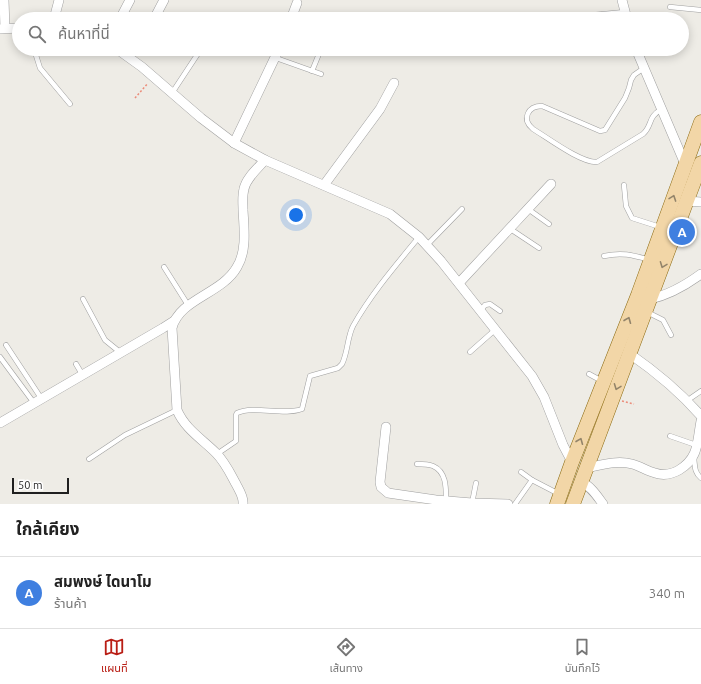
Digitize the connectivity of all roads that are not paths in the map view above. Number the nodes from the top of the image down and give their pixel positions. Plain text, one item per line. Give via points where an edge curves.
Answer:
1 (4, 0) edge
2 (59, 0) edge
3 (130, 0) edge
4 (164, 0) edge
5 (622, 0) edge
6 (297, 3) dead end
7 (670, 7) dead end
8 (701, 10) edge
9 (56, 12) edge
10 (124, 12) edge
11 (158, 12) edge
12 (294, 12) edge
13 (625, 12) edge
14 (3, 28) edge
15 (36, 56) edge
16 (135, 56) edge
17 (196, 56) edge
18 (277, 56) edge
19 (284, 56) edge
20 (317, 56) edge
21 (639, 56) edge
22 (644, 68) junction
23 (312, 71) junction
24 (321, 74) dead end
25 (394, 83) dead end
26 (172, 93) junction
27 (70, 104) dead end
28 (662, 109) junction
29 (701, 122) edge
30 (234, 143) junction
31 (265, 160) junction
32 (701, 163) edge
33 (685, 164) junction
34 (551, 184) dead end
35 (624, 184) dead end
36 (324, 185) junction
37 (694, 202) edge
38 (528, 208) junction
39 (462, 209) dead end
40 (549, 224) dead end
41 (509, 228) junction
42 (662, 228) junction
43 (419, 237) junction
44 (427, 245) junction
45 (539, 248) dead end
46 (604, 256) dead end
47 (650, 260) junction
48 (164, 267) dead end
49 (701, 274) edge
50 (458, 282) junction
51 (83, 299) dead end
52 (188, 305) junction
53 (648, 305) junction
54 (480, 310) junction
55 (500, 311) dead end
56 (174, 321) junction
57 (496, 329) junction
58 (671, 335) dead end
59 (6, 345) dead end
60 (470, 352) dead end
61 (121, 353) junction
62 (630, 354) junction
63 (0, 357) edge
64 (76, 364) dead end
65 (82, 374) junction
66 (588, 374) dead end
67 (603, 382) junction
68 (701, 390) edge
69 (688, 400) junction
70 (37, 401) junction
71 (177, 410) junction
72 (701, 416) edge
73 (701, 421) edge
74 (0, 423) edge
75 (386, 427) dead end
76 (670, 436) dead end
77 (696, 445) junction
78 (218, 454) junction
79 (694, 456) junction
80 (89, 459) dead end
81 (572, 462) junction
82 (417, 464) dead end
83 (586, 468) junction
84 (521, 472) dead end
85 (701, 478) edge
86 (532, 480) junction
87 (581, 482) junction
88 (476, 483) dead end
89 (559, 499) edge
90 (446, 501) junction
91 (472, 503) edge
92 (243, 504) edge
93 (508, 504) edge
94 (515, 504) edge
95 (573, 504) edge
96 (603, 504) edge

1 - 14 street
2 - 9 street
3 - 10 street
4 - 11 street
5 - 13 street
6 - 12 street
7 - 8 lane
15 - 27 lane via 40,68
16 - 26 street
17 - 26 lane
18 - 30 street
19 - 23 lane
20 - 23 lane
21 - 22 street
22 - 28 street
22 - 28 lane via 634,75 625,98 605,130 600,131 542,106 532,108 526,121 534,129 592,163 647,131 655,113
23 - 24 lane
25 - 36 street via 380,109
26 - 30 street
28 - 33 street
29 - 33 main road
30 - 31 street
31 - 36 street
31 - 52 street via 244,188 242,195 244,230 241,261 230,278 218,288
32 - 37 main road
42 -> 33 main road
34 - 38 street
35 - 42 lane via 626,206 632,218
36 - 43 street via 390,214
37 -> 53 main road
38 - 40 lane
38 - 41 street
39 - 44 lane
41 - 45 lane
41 - 50 street
42 - 47 main road
43 - 44 street
43 - 78 lane via 373,295 353,327 342,364 338,368 310,376 302,409 237,413 236,441
44 - 50 street
46 - 47 lane via 623,253
67 -> 47 main road
48 - 52 lane
49 - 53 street
50 - 54 street
51 - 61 lane via 105,340
52 - 56 street
53 - 58 lane via 663,320
53 - 62 main road
54 - 55 lane via 488,304
54 - 57 street
56 - 61 street
56 - 71 street via 172,338
57 - 60 lane
57 - 81 street via 532,376 544,397
59 - 70 lane
61 - 65 street
62 - 69 street
62 -> 83 main road
63 - 70 lane
64 - 65 lane
65 - 70 street
66 - 67 lane
81 -> 67 main road
68 - 69 lane
69 - 72 street
70 - 74 street
71 - 78 street via 190,430
71 - 80 lane via 125,435
73 - 77 street
75 - 90 street via 381,487 388,493
76 - 77 lane
77 - 79 street
78 - 92 street via 231,474
79 - 83 street via 688,465 665,475 624,463
79 - 85 lane via 695,471
81 - 89 main road
82 - 90 lane via 437,469 445,480
83 - 87 main road
84 - 86 lane
86 - 89 lane
86 - 94 lane
87 - 95 main road
87 - 96 street via 593,491
88 - 91 lane
90 - 91 street
91 - 93 street

